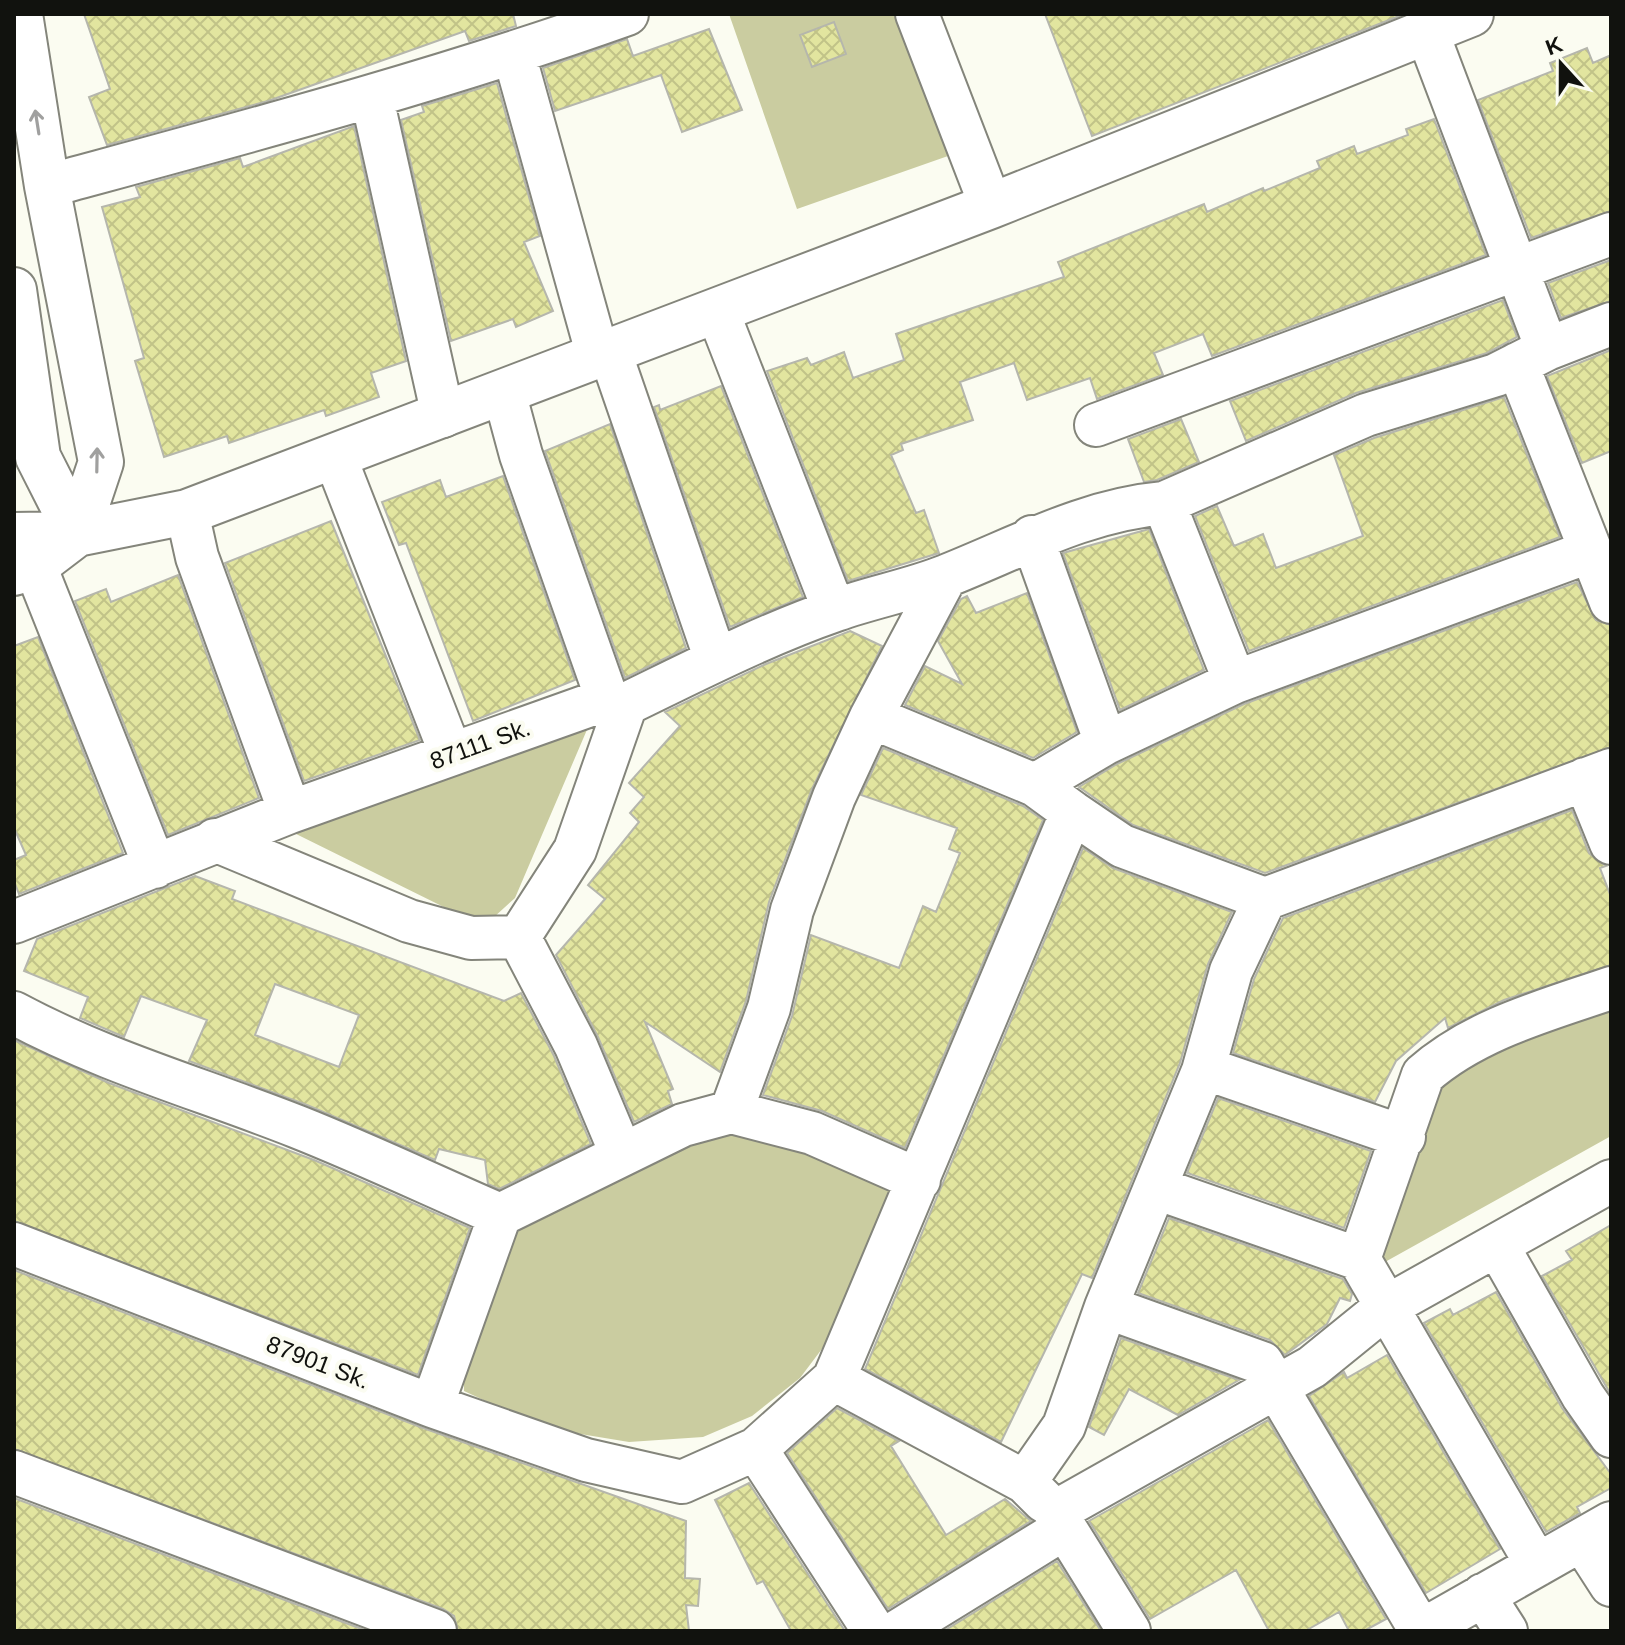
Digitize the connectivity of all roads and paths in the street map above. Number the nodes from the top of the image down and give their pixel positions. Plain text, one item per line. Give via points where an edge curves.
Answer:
1 (20, 14) edge
2 (627, 14) edge
3 (917, 14) edge
4 (1471, 14) edge
5 (1427, 32) junction
6 (514, 54) junction
7 (372, 98) junction
8 (47, 186) junction
9 (991, 206) junction
10 (1611, 234) edge
11 (1515, 269) junction
12 (14, 290) edge
13 (717, 310) junction
14 (1611, 324) edge
15 (16, 333) edge
16 (604, 354) junction
17 (1532, 357) junction
18 (504, 392) junction
19 (443, 416) junction
20 (1096, 425) dead end
21 (335, 457) junction
22 (1164, 503) junction
23 (187, 512) junction
24 (77, 534) junction
25 (1032, 537) junction
26 (1591, 551) junction
27 (21, 558) edge
28 (946, 576) junction
29 (1611, 602) edge
30 (834, 610) junction
31 (716, 660) junction
32 (1235, 682) junction
33 (616, 702) junction
34 (871, 717) junction
35 (1106, 743) junction
36 (451, 754) junction
37 (1598, 775) edge
38 (1035, 785) junction
39 (290, 812) junction
40 (1072, 812) junction
41 (215, 840) junction
42 (1611, 843) edge
43 (155, 867) junction
44 (1265, 899) junction
45 (14, 922) edge
46 (519, 937) junction
47 (1611, 988) edge
48 (14, 1013) edge
49 (1204, 1068) junction
50 (731, 1112) junction
51 (1404, 1137) junction
52 (621, 1153) junction
53 (919, 1180) junction
54 (1611, 1181) edge
55 (1156, 1188) junction
56 (500, 1215) junction
57 (14, 1244) edge
58 (1497, 1245) junction
59 (1359, 1259) junction
60 (1106, 1307) junction
61 (1386, 1307) junction
62 (834, 1379) junction
63 (1276, 1386) junction
64 (432, 1406) junction
65 (1611, 1436) edge
66 (756, 1449) junction
67 (14, 1472) edge
68 (1025, 1482) junction
69 (1060, 1520) junction
70 (1596, 1531) edge
71 (1537, 1565) junction
72 (1611, 1585) edge
73 (1483, 1595) junction
74 (435, 1631) edge
75 (874, 1631) edge
76 (898, 1631) edge
77 (1129, 1631) edge
78 (1421, 1631) edge
79 (1506, 1631) edge

8 -> 1 street
2 - 6 street
3 - 9 street
4 - 5 street
5 - 9 street
5 - 11 street
6 - 7 street
6 - 16 street
7 - 8 street
7 - 19 street
24 -> 8 street via 101,462
9 - 13 street
10 - 11 street
11 - 17 street
11 - 20 street
12 - 15 street
13 - 16 street
13 - 30 street
14 - 17 street, 87111 Sk.
15 - 24 street via 38,457
16 - 18 street
16 - 31 street
17 - 22 street, 87111 Sk. via 1496,375 1366,415
17 - 26 street
18 - 19 street
18 - 33 street via 521,455
19 - 21 street
21 - 23 street
21 - 36 street
22 - 25 street, 87111 Sk. via 1128,506
22 - 32 street
23 - 24 street
23 - 39 street via 197,557
24 - 27 street
25 - 28 street, 87111 Sk.
25 - 35 street
26 - 29 street
26 - 32 street
27 - 43 street
28 - 30 street, 87111 Sk.
28 - 34 street
30 - 31 street, 87111 Sk.
31 - 33 street, 87111 Sk.
32 - 35 street
33 - 36 street, 87111 Sk.
33 - 46 street via 575,850
34 - 38 street
34 - 50 street via 792,910 769,1008
35 - 38 street
36 - 39 street, 87111 Sk.
37 - 42 street
37 - 44 street
38 - 40 street
39 - 41 street, 87111 Sk.
40 - 44 street via 1122,846
40 - 53 street
41 - 43 street, 87111 Sk.
41 - 46 street via 409,921 471,938
43 - 45 street, 87111 Sk.
44 - 49 street via 1231,971
46 - 52 street via 576,1046
47 - 51 street via 1515,1021 1443,1057 1423,1075
48 - 56 street via 66,1041 298,1127
49 - 51 street
49 - 55 street
50 - 52 street via 683,1125
50 - 53 street via 812,1133
51 - 59 street
52 - 56 street
53 - 62 street
54 - 58 street
55 - 59 street
55 - 60 street
56 - 64 street
57 - 64 street, 87901 Sk.
58 - 61 street
58 - 65 street
59 - 61 street
60 - 63 street via 1262,1363
60 - 68 street via 1064,1426
61 - 63 street via 1312,1367
61 - 71 street
62 - 66 street, 87901 Sk.
62 - 68 street
63 - 69 street
63 - 78 street
64 - 66 street, 87901 Sk. via 586,1460 682,1482
66 - 75 street
67 - 74 street
68 - 69 street
69 - 76 street
69 - 77 street
70 - 71 street
70 - 72 street
71 - 73 street
73 - 78 street
73 - 79 street

